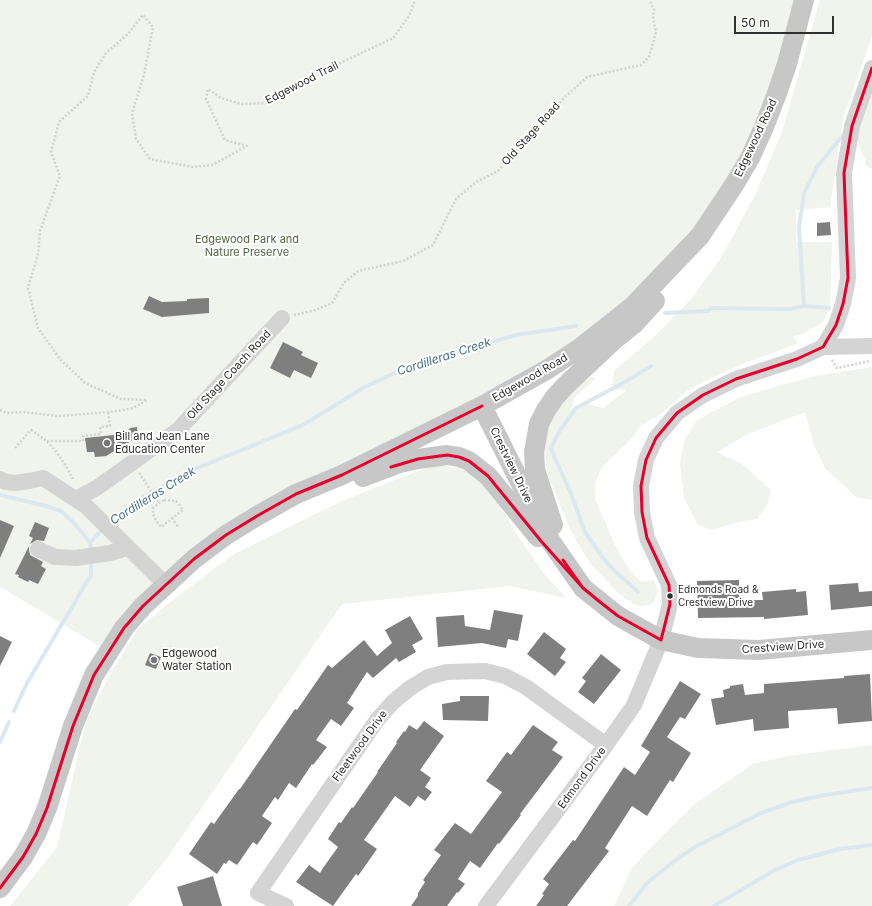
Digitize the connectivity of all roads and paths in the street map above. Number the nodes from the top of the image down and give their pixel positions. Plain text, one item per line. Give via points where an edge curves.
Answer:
1 (415, 0) edge
2 (650, 0) edge
3 (804, 0) edge
4 (872, 68) edge
5 (700, 236) junction
6 (282, 318) joint
7 (872, 346) edge
8 (822, 347) junction
9 (482, 406) junction
10 (0, 410) edge
11 (108, 412) junction
12 (46, 441) junction
13 (15, 448) dead end
14 (138, 471) dead end
15 (0, 479) edge
16 (81, 501) junction
17 (159, 503) junction
18 (172, 518) junction
19 (179, 528) dead end
20 (226, 535) junction
21 (119, 548) junction
22 (38, 549) dead end
23 (165, 584) junction
24 (584, 588) junction
25 (661, 640) junction
26 (872, 640) edge
27 (606, 745) junction
28 (0, 888) edge
29 (286, 906) edge
30 (486, 906) edge

1 - 11 path, Edgewood Trail via 409,16 393,38 266,103 241,104 221,98 208,89 206,99 224,140 247,146 212,166 193,167 150,158 136,139 132,113 144,75 152,27 143,15 128,34 106,52 94,72 88,96 60,122 51,152 60,176 40,231 38,254 28,288 38,328 60,359 85,383 121,399 147,400 133,408
2 - 6 path, Old Stage Road via 654,10 656,32 649,57 641,65 587,78 563,99 498,171 476,182 456,199 433,245 403,261 358,271 344,283 332,303 316,310
3 - 5 main road, Edgewood Road via 787,64 764,128 734,185
4 - 8 street via 852,126 844,173 848,278 836,325
5 - 9 main road, Edgewood Road via 646,293 613,323 548,369
5 - 24 main road via 684,266 667,288 634,324 555,397 539,424 534,452 539,481 562,548
6 - 16 street, Old Stage Coach Road via 178,430
7 - 8 street
8 - 25 street, Edmond Drive via 797,359 736,379 703,395 677,413 656,438 646,460 641,486 642,512 648,538 668,585 670,604
9 - 20 main road, Edgewood Road via 342,475 296,494
9 - 24 main road, Crestview Drive via 547,536
10 - 11 path, Edgewood Trail via 6,413 58,416
11 - 12 path via 110,426 100,427 101,434 83,436 83,441
12 - 13 path via 31,430
12 - 16 path via 66,466
14 - 17 path
15 - 16 street via 15,483 43,478
16 - 21 street
17 - 18 path via 164,500 176,501 183,510
17 - 18 path via 153,508 153,514 161,527
18 - 19 path
20 - 23 main road, Edgewood Road
20 - 24 main road via 379,471 418,459 447,455 470,461 488,476 541,541
21 - 22 street via 76,558 55,557
21 - 23 street
23 - 28 main road, Edgewood Road via 124,628 94,675 73,726 39,827 23,857
24 - 25 main road, Crestview Drive via 618,616
25 - 26 main road, Crestview Drive via 698,648 759,650
25 - 27 street, Edmond Drive via 634,705
27 - 29 street, Fleetwood Drive via 526,687 505,676 485,671 447,672 428,677 393,702 377,720 258,893
27 - 30 street, Edmond Drive

